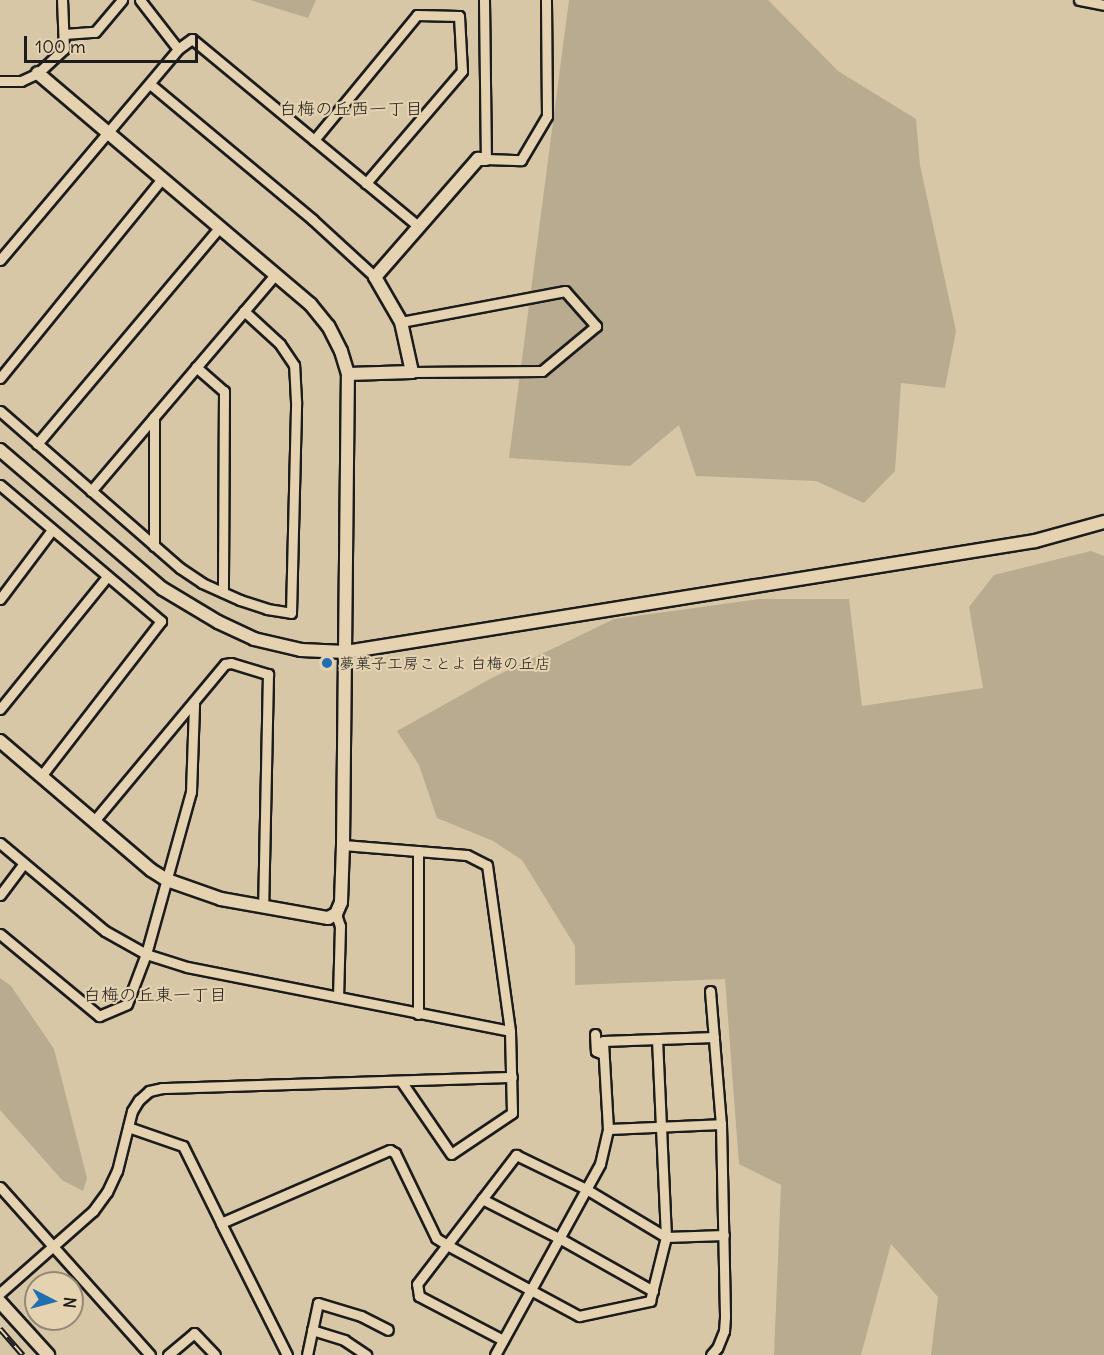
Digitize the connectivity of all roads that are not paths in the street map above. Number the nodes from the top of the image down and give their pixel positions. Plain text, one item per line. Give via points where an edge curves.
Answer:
1 (62, 0) edge
2 (122, 0) edge
3 (140, 0) edge
4 (484, 0) edge
5 (546, 0) edge
6 (1079, 0) edge
7 (1104, 5) edge
8 (64, 34) junction
9 (178, 49) junction
10 (38, 74) junction
11 (0, 81) edge
12 (150, 84) junction
13 (105, 133) junction
14 (314, 140) junction
15 (486, 159) junction
16 (161, 180) junction
17 (366, 183) junction
18 (418, 226) junction
19 (219, 228) junction
20 (0, 260) edge
21 (275, 275) junction
22 (375, 277) junction
23 (243, 311) junction
24 (401, 322) junction
25 (196, 367) junction
26 (412, 372) junction
27 (348, 375) junction
28 (0, 378) edge
29 (0, 411) edge
30 (154, 417) junction
31 (37, 444) junction
32 (0, 450) edge
33 (0, 485) edge
34 (91, 491) junction
35 (1104, 522) edge
36 (52, 530) junction
37 (154, 546) junction
38 (107, 577) junction
39 (223, 592) junction
40 (0, 598) edge
41 (346, 652) junction
42 (194, 704) junction
43 (0, 710) edge
44 (0, 741) edge
45 (40, 776) junction
46 (94, 821) junction
47 (0, 843) edge
48 (343, 845) junction
49 (418, 851) junction
50 (23, 865) junction
51 (168, 880) junction
52 (0, 895) edge
53 (263, 907) junction
54 (336, 914) junction
55 (0, 934) edge
56 (146, 954) junction
57 (710, 991) dead end
58 (338, 996) junction
59 (418, 1014) junction
60 (510, 1030) junction
61 (595, 1034) dead end
62 (714, 1037) junction
63 (657, 1039) junction
64 (603, 1054) junction
65 (512, 1077) junction
66 (401, 1081) junction
67 (721, 1124) junction
68 (663, 1126) junction
69 (128, 1127) junction
70 (608, 1129) junction
71 (0, 1187) edge
72 (586, 1189) junction
73 (482, 1199) junction
74 (221, 1223) junction
75 (724, 1235) junction
76 (666, 1237) junction
77 (559, 1238) junction
78 (447, 1245) junction
79 (53, 1246) junction
80 (530, 1290) junction
81 (652, 1291) junction
82 (0, 1293) edge
83 (0, 1302) edge
84 (312, 1330) junction
85 (387, 1330) dead end
86 (503, 1340) junction
87 (48, 1355) edge
88 (150, 1355) edge
89 (168, 1355) edge
90 (215, 1355) edge
91 (287, 1355) edge
92 (307, 1355) edge
93 (366, 1355) edge
94 (495, 1355) edge
95 (711, 1355) edge

1 - 8 street
2 - 8 street via 95,32
3 - 9 street
4 - 15 street
5 - 15 street via 547,116 521,160
6 - 7 street
8 - 10 street via 64,49
9 - 12 street
9 - 14 street via 192,39
10 - 11 street via 21,81
10 - 13 street
12 - 13 street
12 - 22 street
13 - 16 street
13 - 20 street
14 - 17 street
14 - 17 street via 417,15 459,16 462,71
15 - 18 street via 478,159
16 - 19 street
16 - 28 street
17 - 18 street
18 - 22 street
19 - 21 street
19 - 31 street
21 - 23 street
21 - 27 street via 310,304 328,326
22 - 24 street
23 - 25 street
23 - 39 street via 280,344 294,365 291,613 267,609
24 - 26 street
24 - 26 street via 565,291 596,326 542,371
25 - 30 street
25 - 39 street via 224,391
26 - 27 street
27 - 41 street
29 - 31 street
30 - 34 street
30 - 37 street
31 - 34 street
32 - 41 street via 163,589 218,622 263,641 301,650
33 - 36 street
34 - 37 street
35 - 41 street via 1035,541
36 - 38 street
36 - 40 street
37 - 39 street via 202,583
38 - 43 street
38 - 45 street via 161,621
41 - 48 street
42 - 46 street
42 - 51 street via 191,792
42 - 53 street via 225,664 268,674
44 - 45 street
45 - 46 street
46 - 51 street
47 - 50 street
48 - 49 street
48 - 54 street via 341,902
49 - 59 street
49 - 60 street via 467,855 487,865
50 - 52 street
50 - 56 street via 105,931
51 - 53 street via 221,899
51 - 56 street
53 - 54 street via 328,918
54 - 58 street via 340,926
55 - 56 street via 99,1016 127,1004
56 - 58 street via 187,967
57 - 62 street
58 - 59 street
59 - 60 street
60 - 65 street
61 - 64 street via 596,1051
62 - 63 street
62 - 67 street
63 - 64 street via 603,1041
63 - 68 street
64 - 70 street
65 - 66 street
65 - 66 street via 512,1113 451,1154
66 - 69 street via 162,1088 149,1091 139,1100
67 - 68 street
67 - 75 street
68 - 70 street
68 - 76 street
69 - 74 street via 183,1146
69 - 79 street via 117,1171 107,1192 93,1211
70 - 72 street via 600,1164
71 - 79 street
72 - 73 street via 516,1155
72 - 76 street
72 - 77 street
73 - 77 street
73 - 78 street
74 - 78 street via 390,1150 395,1153 436,1238
74 - 91 street
75 - 76 street
75 - 95 street via 724,1331
76 - 81 street
77 - 80 street
77 - 81 street
78 - 80 street
78 - 86 street via 417,1284 418,1296
79 - 82 street
79 - 88 street
80 - 81 street via 579,1316 650,1301
80 - 86 street
83 - 87 street
84 - 85 street via 318,1303 362,1316
84 - 92 street
84 - 93 street via 344,1340
86 - 94 street
89 - 90 street via 194,1333

